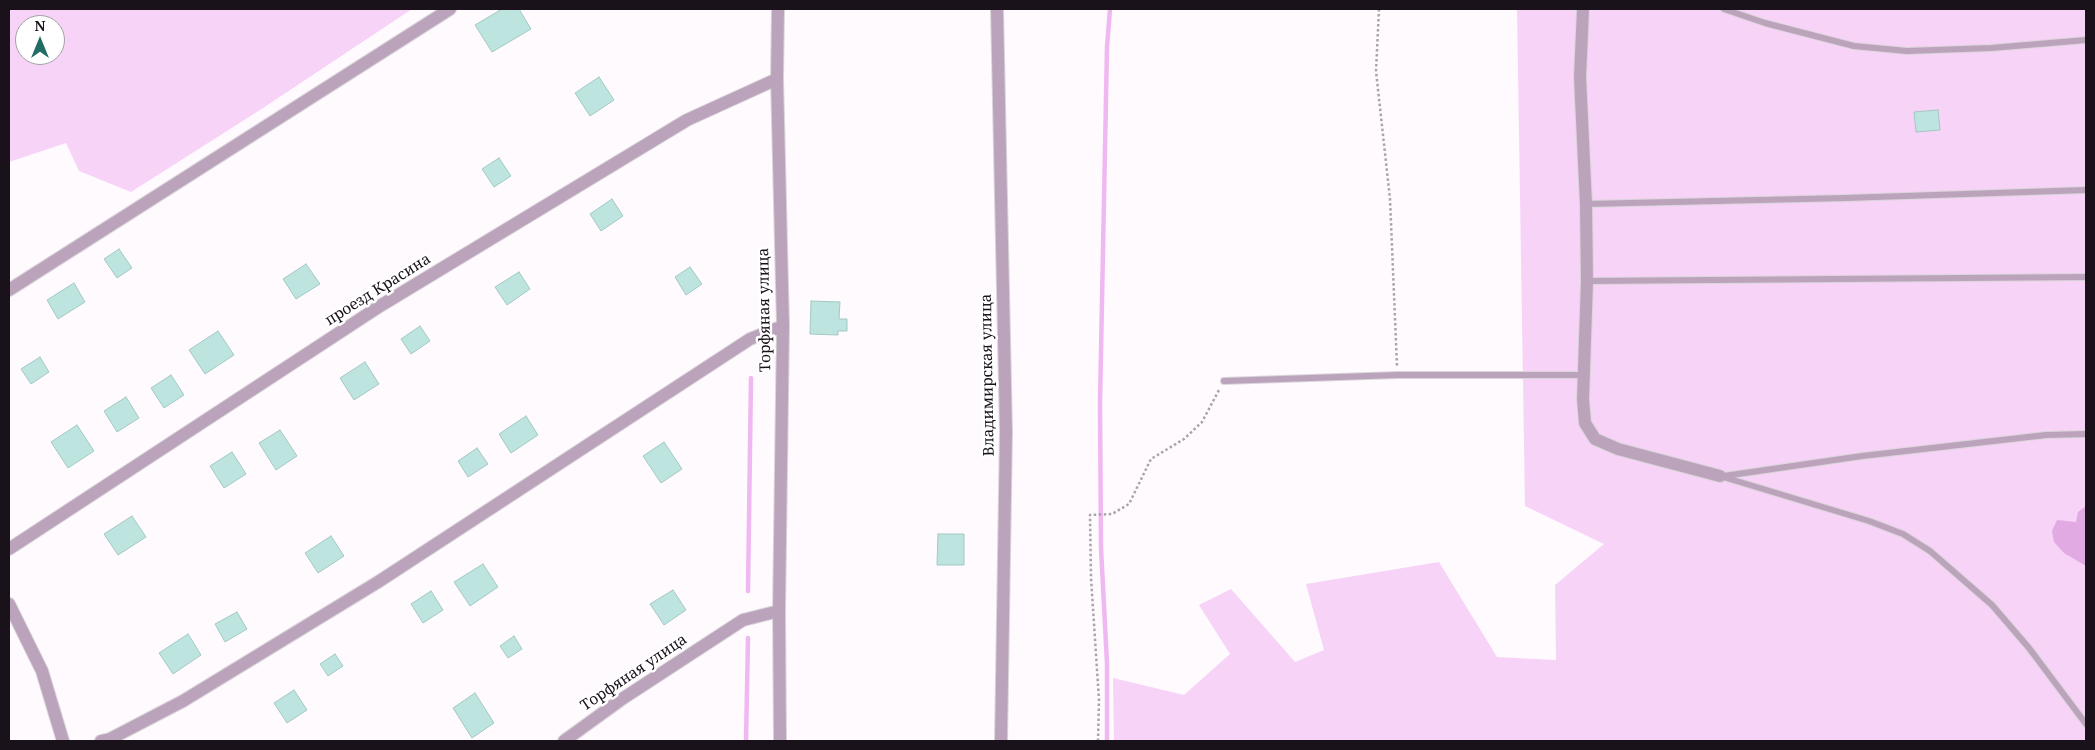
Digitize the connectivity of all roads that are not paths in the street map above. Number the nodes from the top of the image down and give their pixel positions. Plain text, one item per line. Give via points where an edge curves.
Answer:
1 (450, 9) edge
2 (778, 9) edge
3 (997, 9) edge
4 (1583, 9) edge
5 (1724, 9) edge
6 (2086, 40) edge
7 (777, 79) junction
8 (2086, 190) edge
9 (1586, 204) junction
10 (2086, 277) edge
11 (1587, 281) junction
12 (9, 290) edge
13 (783, 326) junction
14 (1584, 376) junction
15 (1224, 381) road end
16 (2086, 434) edge
17 (1720, 476) junction
18 (9, 549) edge
19 (9, 604) edge
20 (780, 611) junction
21 (2086, 724) edge
22 (63, 741) edge
23 (101, 741) edge
24 (564, 741) edge
25 (780, 741) edge
26 (1002, 741) edge

1 - 12 street
2 - 7 street, Торфяная улица
3 - 26 street, Владимирская улица via 1006,432
4 - 9 street via 1580,77
5 - 6 lane via 1854,46 1907,51
7 - 13 street, Торфяная улица
7 - 18 street, проезд Красина via 687,120 380,306
8 - 9 lane
9 - 11 street
10 - 11 lane
11 - 14 street
13 - 20 street, Торфяная улица
13 - 23 street via 750,339 386,577 183,701
14 - 15 lane via 1397,375
14 - 17 street via 1585,423 1594,439 1618,449
16 - 17 lane via 2046,435 1910,450
17 - 21 lane via 1869,520 1903,534 1930,551 1992,605
19 - 22 street via 42,672
20 - 24 street, Торфяная улица via 743,620
20 - 25 street, Торфяная улица

